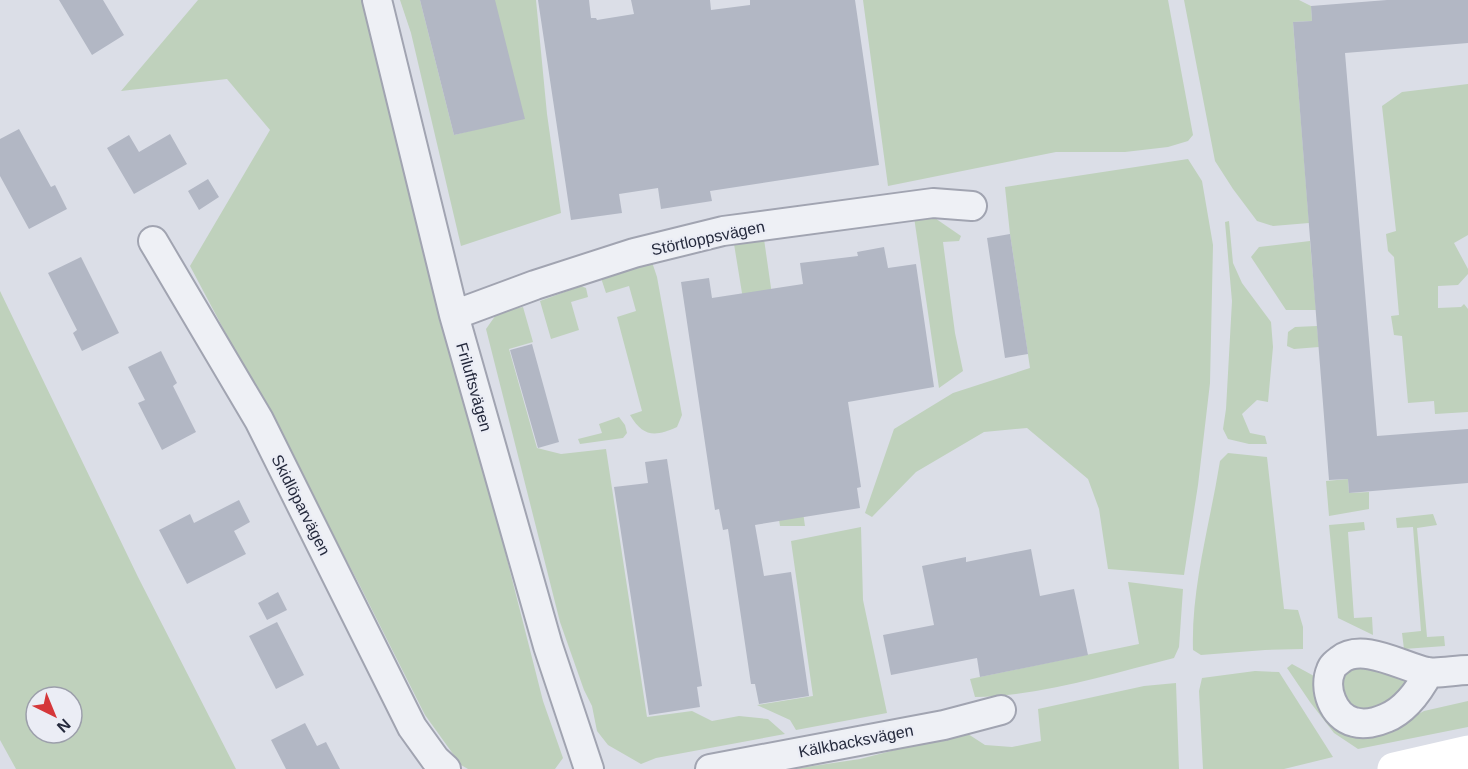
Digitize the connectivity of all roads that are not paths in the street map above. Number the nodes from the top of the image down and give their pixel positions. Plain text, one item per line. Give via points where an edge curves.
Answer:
1 (377, 0) edge
2 (972, 207) dead end
3 (153, 241) dead end
4 (454, 315) junction
5 (1468, 669) edge
6 (1429, 672) dead end
7 (1001, 710) dead end
8 (1468, 752) edge
9 (446, 769) edge
10 (589, 769) edge
11 (710, 769) edge
12 (1394, 769) edge

1 - 4 street, Friluftsvägen
2 - 4 street, Störtloppsvägen via 933,203 723,231 634,254
3 - 9 street, Skidlöparvägen via 259,420 412,727
4 - 10 street, Friluftsvägen via 548,646
5 - 6 street
7 - 11 street, Kälkbacksvägen via 944,725
8 - 12 main road

